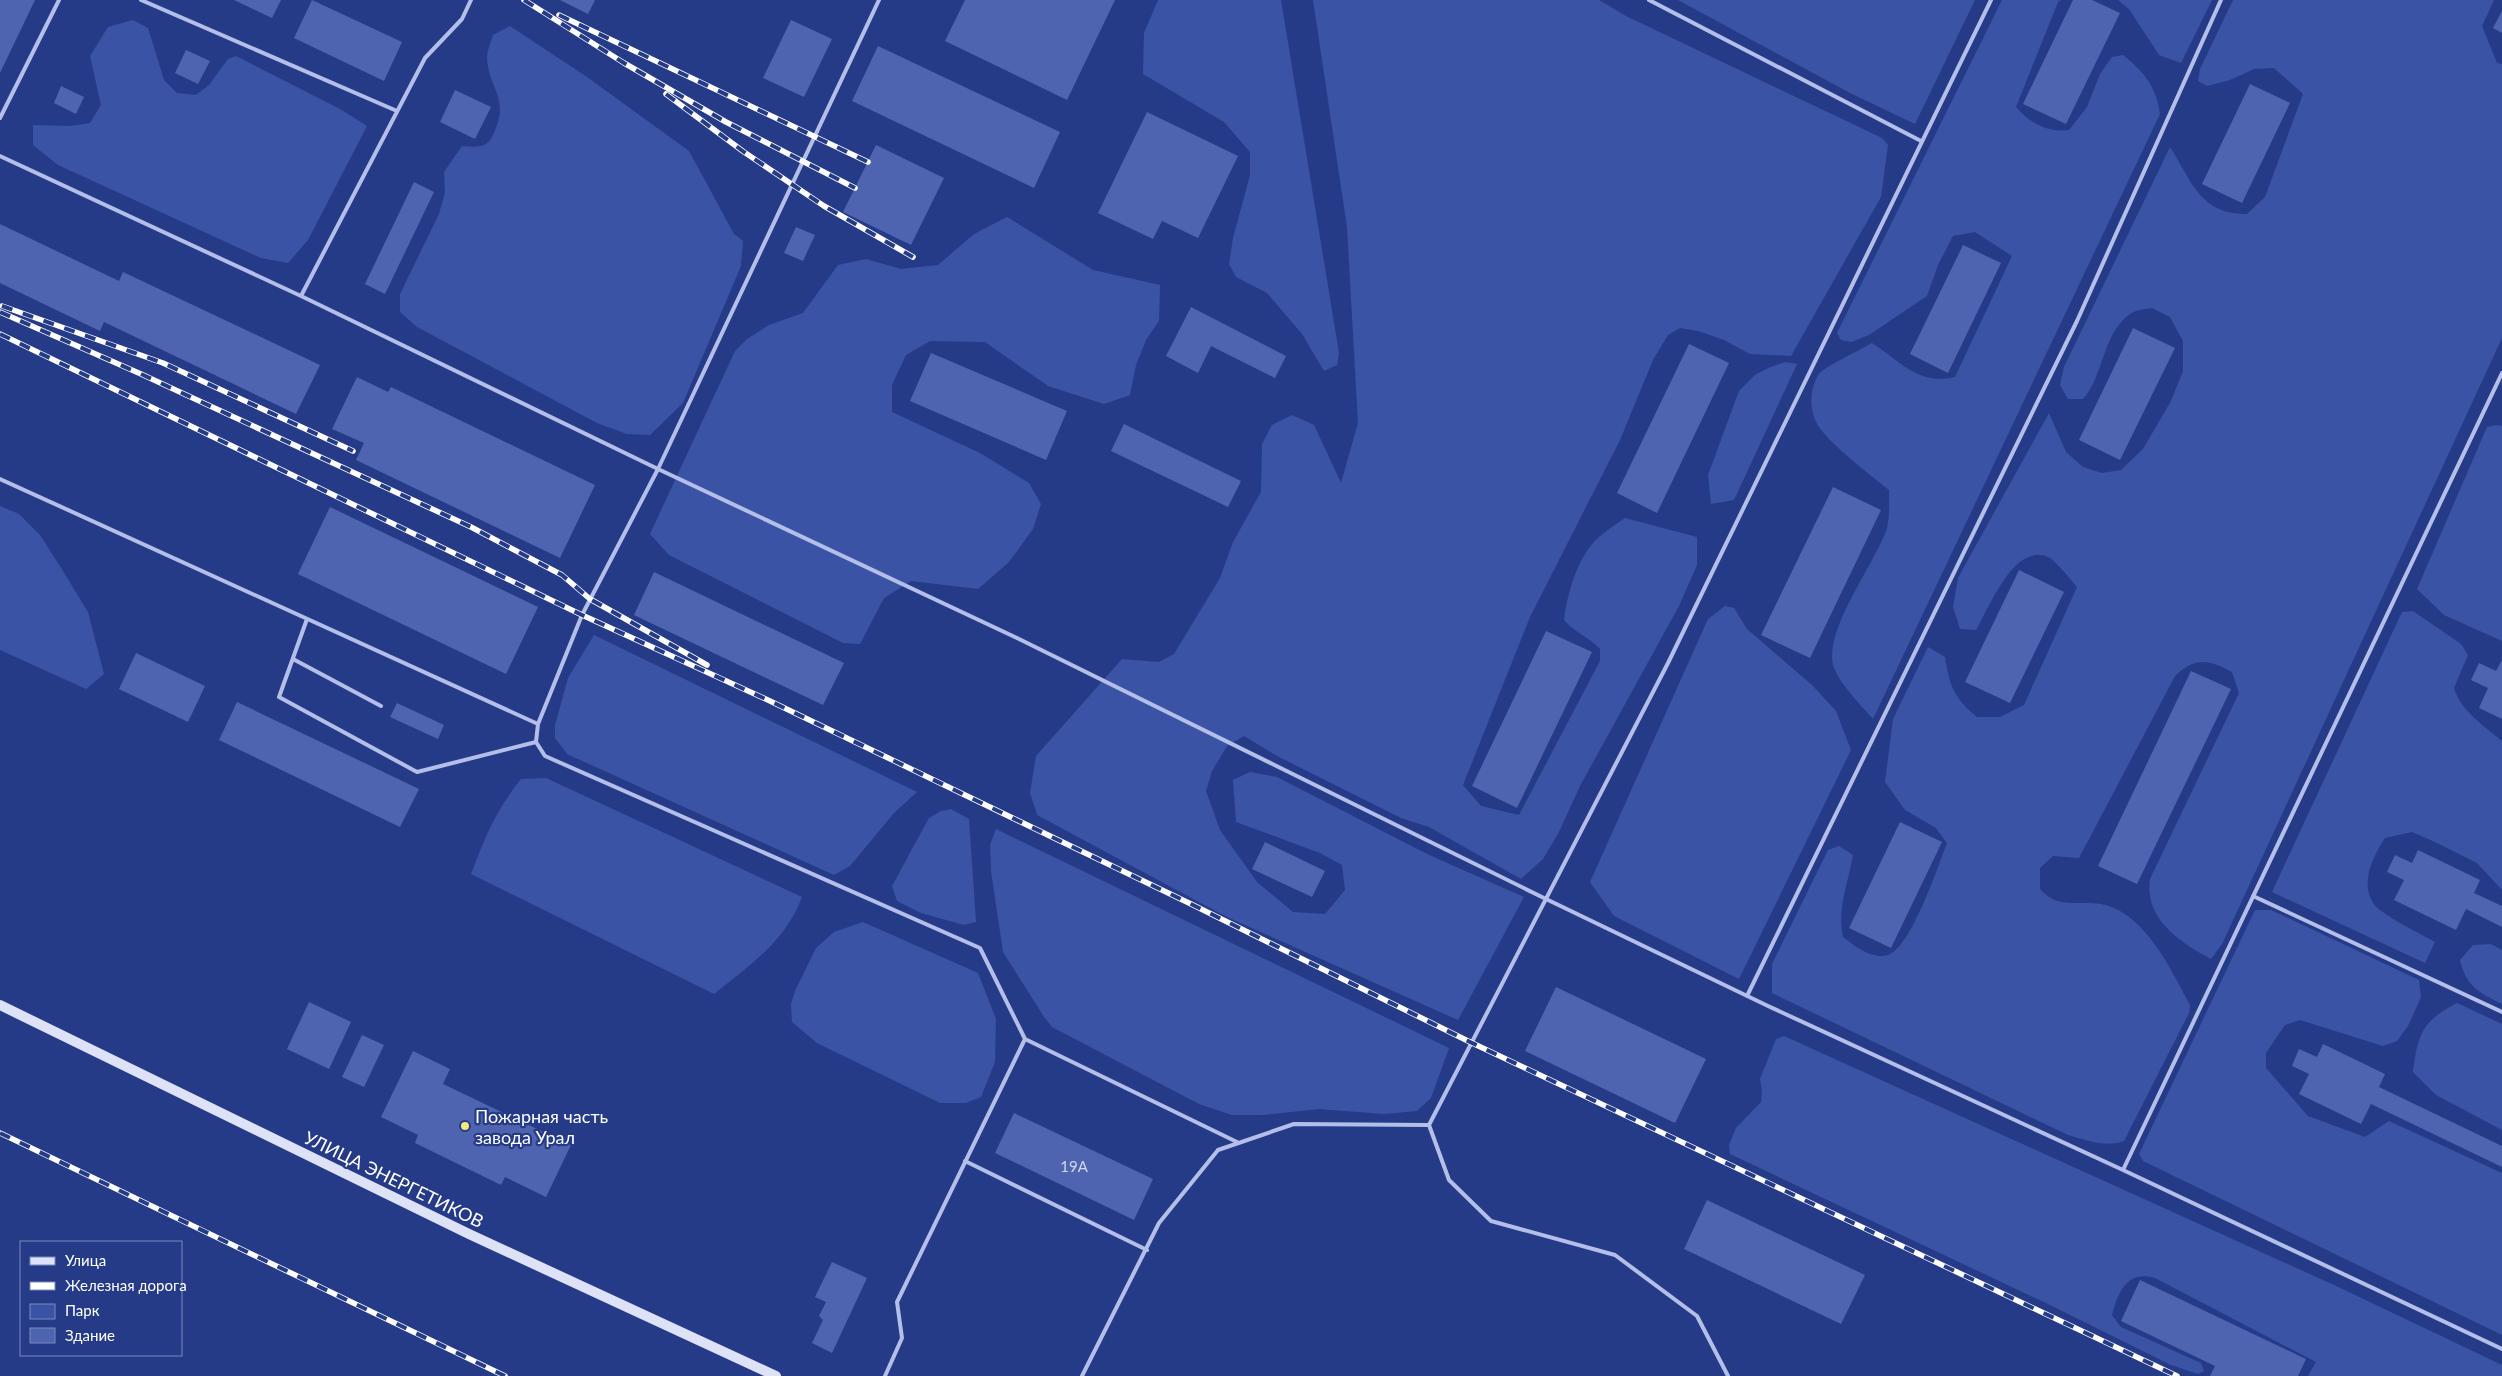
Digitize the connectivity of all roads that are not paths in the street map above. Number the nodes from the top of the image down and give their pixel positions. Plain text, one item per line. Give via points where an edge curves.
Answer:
1 (59, 0) edge
2 (141, 0) edge
3 (471, 0) edge
4 (880, 0) edge
5 (1649, 0) edge
6 (1991, 0) edge
7 (2221, 0) edge
8 (397, 111) junction
9 (0, 118) edge
10 (1921, 142) junction
11 (0, 156) edge
12 (301, 296) junction
13 (2502, 373) edge
14 (658, 469) junction
15 (0, 480) edge
16 (308, 619) junction
17 (293, 659) junction
18 (381, 706) dead end
19 (538, 724) junction
20 (536, 742) junction
21 (2253, 896) junction
22 (1546, 899) junction
23 (1747, 996) junction
24 (0, 1005) edge
25 (2502, 1012) edge
26 (1025, 1039) junction
27 (1430, 1125) junction
28 (1239, 1143) junction
29 (965, 1161) junction
30 (2123, 1170) junction
31 (1147, 1250) junction
32 (2502, 1349) edge
33 (776, 1376) edge
34 (885, 1376) edge
35 (1082, 1376) edge
36 (1728, 1376) edge

1 - 9 lane
2 - 8 lane
3 - 8 lane via 462,19 425,58
4 - 14 lane
5 - 10 lane
6 - 10 lane
7 - 23 lane via 2077,321
8 - 12 lane
10 - 22 lane via 1668,664
11 - 12 lane
12 - 14 lane
13 - 21 lane
14 - 19 lane via 582,615
14 - 22 lane via 1017,638
15 - 16 lane
16 - 17 lane
16 - 19 lane
17 - 18 lane
17 - 20 lane via 279,696 417,772
19 - 20 lane
20 - 26 lane via 545,756 980,948
21 - 25 lane
21 - 30 lane
22 - 23 lane
22 - 27 lane
23 - 30 lane
24 - 33 street, УЛИЦА ЭНЕРГЕТИКОВ via 469,1234
26 - 28 lane
26 - 29 lane
27 - 28 lane via 1294,1124
27 - 36 lane via 1449,1180 1491,1221 1615,1255 1697,1316
28 - 31 lane via 1218,1150 1159,1223
29 - 31 lane
29 - 34 lane via 897,1302 902,1338
30 - 32 lane
31 - 35 lane

